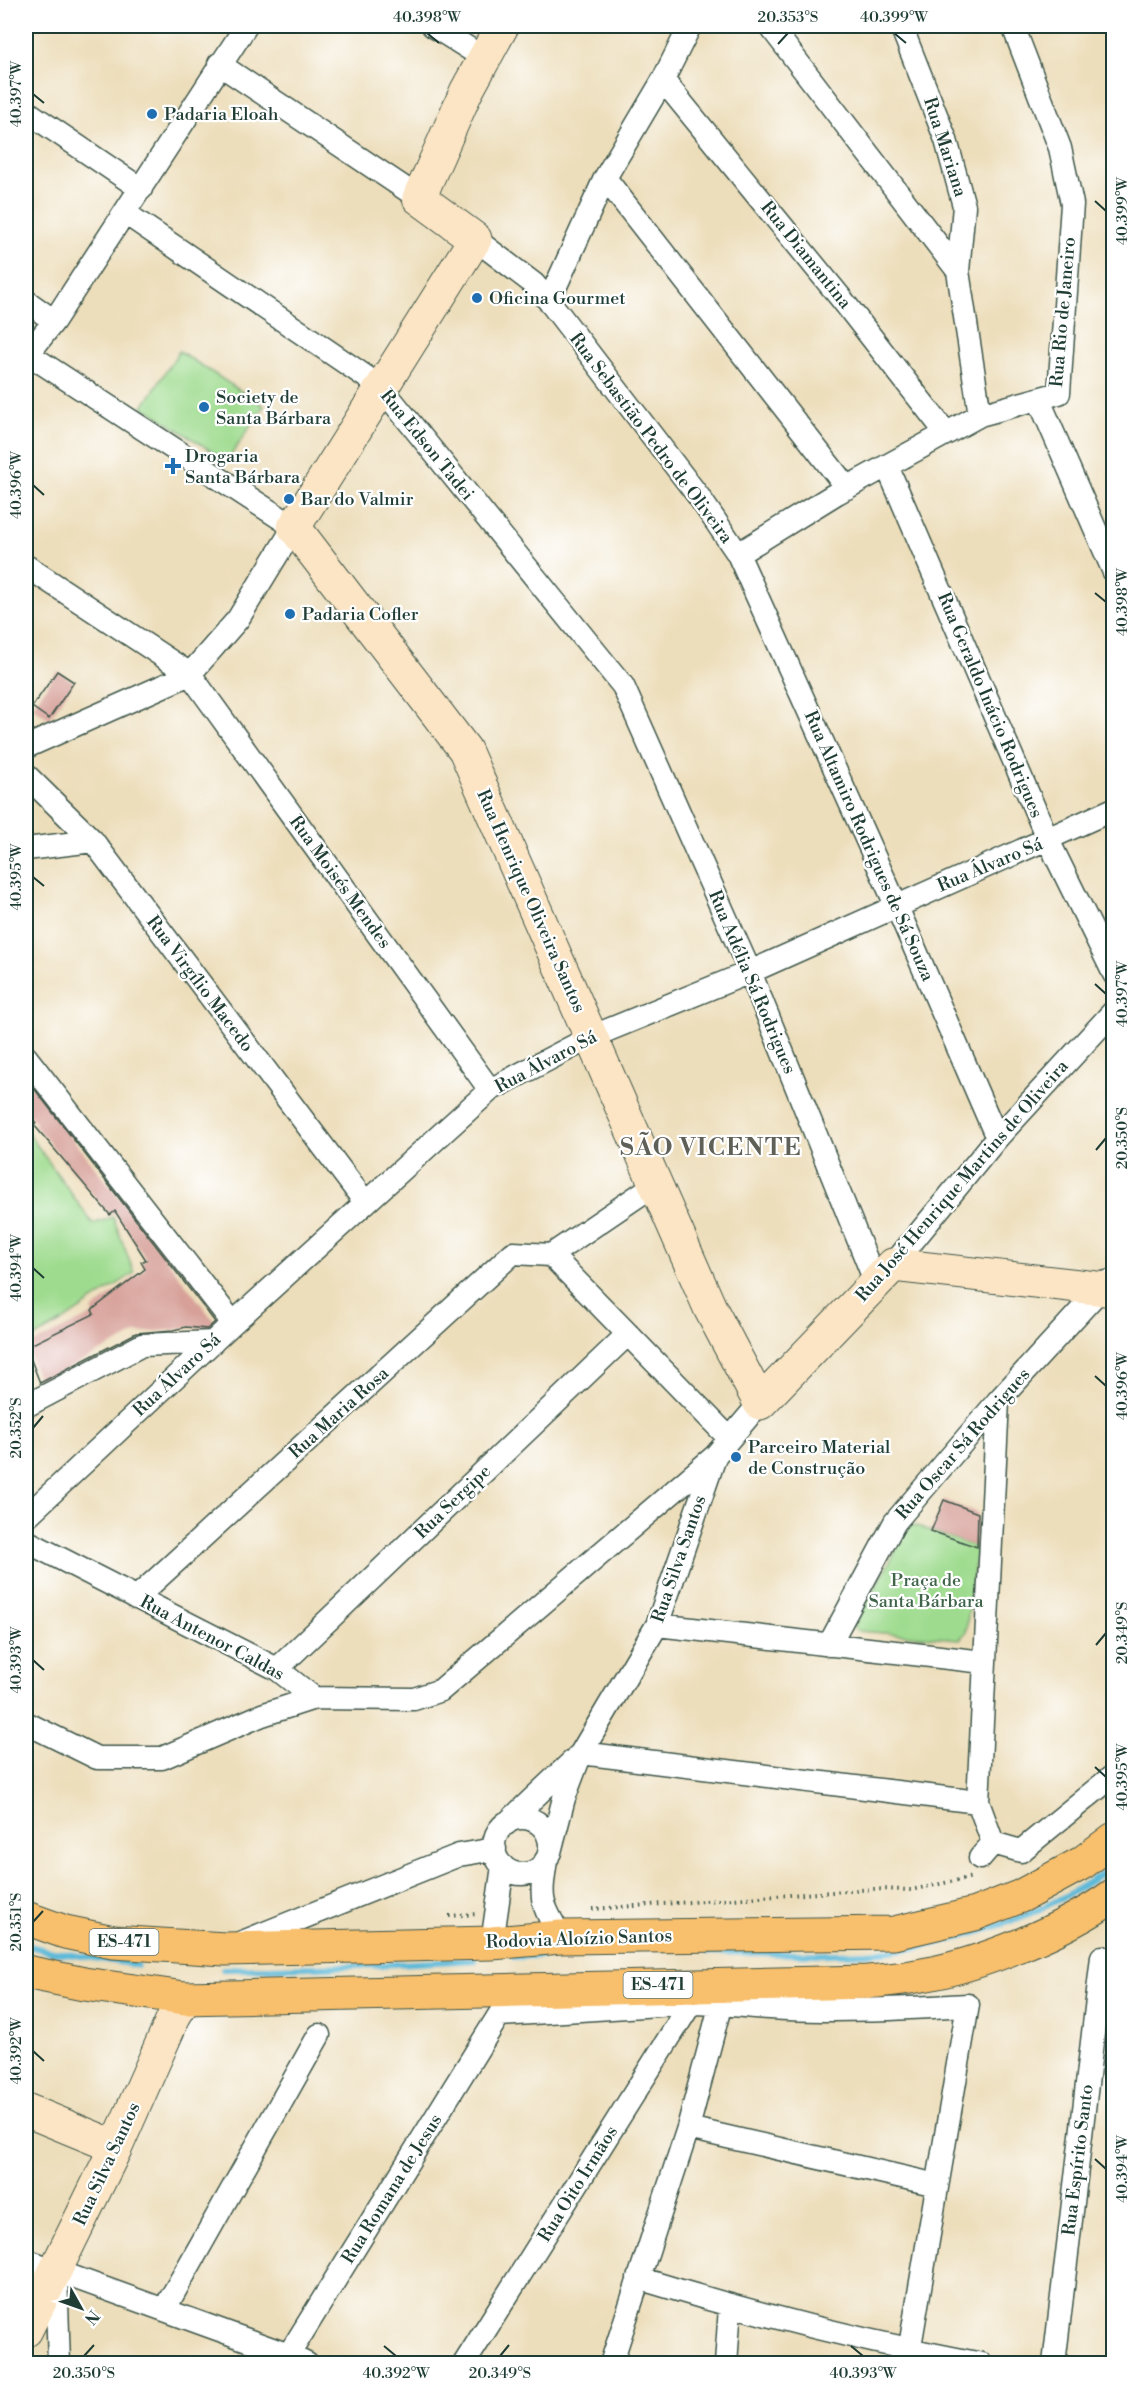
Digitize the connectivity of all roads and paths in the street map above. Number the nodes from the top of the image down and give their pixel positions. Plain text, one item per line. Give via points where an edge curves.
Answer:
1 (433, 26) edge
2 (502, 26) edge
3 (690, 26) edge
4 (770, 26) edge
5 (901, 26) edge
6 (1013, 26) edge
7 (237, 29) edge
8 (484, 58) junction
9 (219, 64) junction
10 (663, 80) junction
11 (26, 111) edge
12 (605, 178) junction
13 (141, 189) junction
14 (419, 198) junction
15 (125, 213) junction
16 (475, 239) junction
17 (958, 270) junction
18 (26, 301) edge
19 (549, 301) junction
20 (54, 321) junction
21 (27, 356) edge
22 (381, 387) junction
23 (1039, 400) junction
24 (980, 415) junction
25 (946, 433) junction
26 (887, 466) junction
27 (847, 488) junction
28 (294, 527) junction
29 (738, 554) junction
30 (26, 566) edge
31 (1113, 572) edge
32 (190, 674) junction
33 (623, 686) joint
34 (26, 747) edge
35 (26, 775) edge
36 (1113, 809) edge
37 (1048, 840) junction
38 (93, 841) junction
39 (26, 849) edge
40 (896, 905) junction
41 (750, 972) junction
42 (1113, 975) edge
43 (1113, 1011) edge
44 (591, 1037) junction
45 (26, 1057) edge
46 (490, 1090) junction
47 (997, 1138) junction
48 (657, 1183) junction
49 (365, 1202) junction
50 (551, 1256) junction
51 (884, 1273) junction
52 (1109, 1284) edge
53 (233, 1323) junction
54 (628, 1335) junction
55 (213, 1342) junction
56 (998, 1401) junction
57 (760, 1403) junction
58 (26, 1406) edge
59 (729, 1438) junction
60 (715, 1456) junction
61 (26, 1518) edge
62 (26, 1541) edge
63 (136, 1598) junction
64 (657, 1625) junction
65 (829, 1646) junction
66 (984, 1662) junction
67 (277, 1669) junction
68 (314, 1698) junction
69 (26, 1723) edge
70 (581, 1753) junction
71 (1113, 1775) edge
72 (978, 1802) junction
73 (505, 1824) junction
74 (1113, 1839) edge
75 (548, 1856) junction
76 (499, 1857) junction
77 (982, 1859) junction
78 (1113, 1895) edge
79 (26, 1912) edge
80 (441, 1917) dead end
81 (26, 1918) edge
82 (554, 1925) junction
83 (495, 1927) junction
84 (65, 1932) junction
85 (149, 1944) junction
86 (225, 1949) junction
87 (1102, 1957) dead end
88 (26, 1972) edge
89 (185, 1998) junction
90 (691, 2003) junction
91 (721, 2003) junction
92 (319, 2035) dead end
93 (26, 2110) edge
94 (688, 2128) junction
95 (116, 2147) junction
96 (937, 2185) junction
97 (26, 2260) edge
98 (56, 2271) junction
99 (638, 2278) junction
100 (730, 2307) junction
101 (164, 2310) junction
102 (26, 2330) edge
103 (908, 2357) edge
104 (293, 2361) edge
105 (59, 2364) edge
106 (464, 2364) edge
107 (611, 2364) edge
108 (726, 2364) edge
109 (982, 2364) edge
110 (1054, 2364) edge

1 - 8 street
2 - 8 street
3 - 10 street
4 - 17 street
5 - 17 street, Rua Mariana via 946,140 964,206
6 - 23 street, Rua Rio de Janeiro via 1059,148 1072,204 1059,393
7 - 9 street
8 - 14 street
9 - 13 street
9 - 14 street, Rua Sebastião Pedro de Oliveira
10 - 12 street
10 - 25 street, Rua Diamantina
11 - 13 street
12 - 19 street
12 - 27 street
13 - 15 street
14 - 16 street, Rua Sebastião Pedro de Oliveira
15 - 20 street
15 - 22 street, Rua Edson Tadei
16 - 19 street, Rua Sebastião Pedro de Oliveira via 534,284
16 - 22 street
17 - 24 street, Rua Mariana
18 - 20 street
19 - 29 street, Rua Sebastião Pedro de Oliveira
20 - 21 street
21 - 28 street
22 - 28 street
22 - 33 street, Rua Edson Tadei
23 - 24 street, Rua Rio de Janeiro
23 - 31 street
24 - 25 street, Rua Rio de Janeiro
25 - 26 street, Rua Rio de Janeiro
26 - 27 street, Rua Rio de Janeiro
26 - 37 street, Rua Geraldo Inácio Rodrigues
27 - 29 street, Rua Rio de Janeiro
28 - 32 street via 238,619
28 - 44 street, Rua Henrique Oliveira Santos via 465,750
29 - 40 street, Rua Altamiro Rodrigues de Sá Souza
30 - 32 street
32 - 34 street
32 - 46 street, Rua Moisés Mendes
33 - 41 street, Rua Adélia Sá Rodrigues
35 - 38 street, Rua Virgílio Macedo
36 - 37 street, Rua Álvaro Sá
37 - 40 street, Rua Álvaro Sá
37 - 42 street, Rua Geraldo Inácio Rodrigues
38 - 39 street
38 - 49 street, Rua Virgílio Macedo
40 - 41 street, Rua Álvaro Sá
40 - 47 street, Rua Altamiro Rodrigues de Sá Souza
41 - 44 street, Rua Álvaro Sá
41 - 51 street, Rua Adélia Sá Rodrigues
43 - 47 street, Rua José Henrique Martins de Oliveira
44 - 46 street, Rua Álvaro Sá
44 - 48 street, Rua Henrique Oliveira Santos
45 - 53 street
46 - 49 street, Rua Álvaro Sá
47 - 51 street, Rua José Henrique Martins de Oliveira
48 - 50 street
48 - 57 street, Rua Henrique Oliveira Santos via 710,1308
49 - 53 street, Rua Álvaro Sá
50 - 54 street
50 - 63 street, Rua Maria Rosa via 513,1253
51 - 52 street
51 - 57 street, Rua José Henrique Martins de Oliveira
52 - 56 street, Rua Oscar Sá Rodrigues
53 - 55 street, Rua Álvaro Sá
54 - 59 street
54 - 67 street, Rua Sergipe
55 - 58 street via 142,1345
55 - 61 street, Rua Álvaro Sá
56 - 65 street, Rua Oscar Sá Rodrigues via 895,1522
56 - 66 street
57 - 59 street
59 - 60 street
60 - 64 street, Rua Silva Santos
60 - 68 street via 441,1690 414,1699
62 - 63 street, Rua Antenor Caldas
63 - 67 street, Rua Antenor Caldas
64 - 65 street
64 - 70 street, Rua Silva Santos
65 - 66 street
66 - 72 street
67 - 68 street, Rua Antenor Caldas
68 - 69 street via 262,1715 162,1758 97,1758
70 - 72 street
70 - 73 street, Rua Silva Santos
70 - 75 street, Rua Silva Santos
71 - 77 street via 1021,1851
72 - 77 street
73 - 75 street via 520,1818 537,1822 548,1835
73 - 76 street via 495,1840
74 - 82 main road, Rodovia Aloízio Santos / ES-471 via 1083,1863 1021,1896 975,1914 894,1933
75 - 76 street via 534,1871 526,1873 510,1871
75 - 82 street, Rua Silva Santos via 541,1893
76 - 83 street
76 - 86 street via 459,1855
77 - 82 path via 911,1890 874,1889
78 - 89 main road, ES-471 via 1067,1922 987,1958 924,1975 867,1982
79 - 84 street
80 - 83 path
81 - 84 main road, Rodovia Aloízio Santos / ES-471
82 - 83 main road, Rodovia Aloízio Santos / ES-471
83 - 86 main road, Rodovia Aloízio Santos / ES-471
84 - 85 main road, Rodovia Aloízio Santos / ES-471 via 113,1942
85 - 86 main road, Rodovia Aloízio Santos / ES-471
85 - 89 main road
86 - 89 main road
87 - 110 street, Rua Espírito Santo
88 - 89 main road, ES-471
89 - 95 street, Rua Silva Santos
90 - 91 street
90 - 104 street, Rua Romana de Jesus via 500,2015
90 - 106 street, Rua Oito Irmãos
91 - 94 street
91 - 96 street via 872,2010 968,2005
92 - 101 street
93 - 95 street
94 - 96 street
94 - 99 street
95 - 98 street, Rua Silva Santos
96 - 103 street
97 - 98 street
98 - 101 street
98 - 102 street, Rua Silva Santos
98 - 105 street
99 - 100 street
99 - 107 street
100 - 103 street
100 - 108 street
101 - 104 street
103 - 109 street

